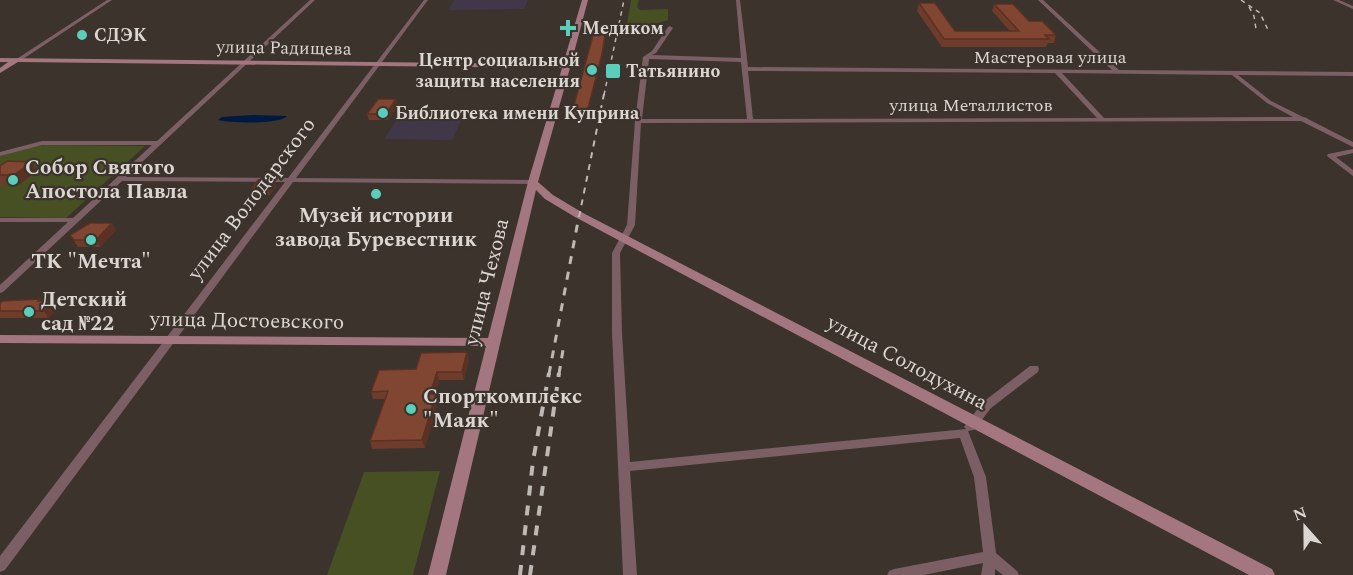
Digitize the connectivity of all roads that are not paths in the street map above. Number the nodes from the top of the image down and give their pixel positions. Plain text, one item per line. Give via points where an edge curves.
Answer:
1 (110, 0) edge
2 (313, 0) edge
3 (426, 0) edge
4 (585, 0) edge
5 (738, 0) edge
6 (1040, 0) edge
7 (1335, 0) edge
8 (1353, 8) edge
9 (670, 28) dead end
10 (646, 57) junction
11 (0, 60) edge
12 (18, 60) junction
13 (745, 60) junction
14 (245, 62) junction
15 (379, 64) junction
16 (568, 66) junction
17 (746, 69) junction
18 (0, 71) edge
19 (1058, 73) junction
20 (1118, 73) junction
21 (1234, 74) junction
22 (1353, 74) edge
23 (1305, 119) junction
24 (1103, 120) junction
25 (638, 121) junction
26 (750, 121) junction
27 (158, 143) junction
28 (1353, 146) edge
29 (1353, 151) edge
30 (0, 154) edge
31 (1353, 174) edge
32 (118, 179) junction
33 (290, 181) junction
34 (534, 182) junction
35 (549, 196) junction
36 (529, 198) junction
37 (0, 220) edge
38 (75, 220) junction
39 (625, 238) junction
40 (0, 290) edge
41 (0, 339) edge
42 (170, 340) junction
43 (494, 342) junction
44 (1034, 369) dead end
45 (969, 428) junction
46 (624, 467) junction
47 (990, 556) junction
48 (0, 566) edge
49 (437, 575) edge
50 (630, 575) edge
51 (894, 575) edge
52 (988, 575) edge
53 (1012, 575) edge
54 (1266, 575) edge

1 - 12 street
2 - 14 street
3 - 15 street, улица Володарского
4 - 16 street, улица Чехова
5 - 13 street
6 - 20 street
7 - 8 street
9 - 10 street
10 - 13 street
10 - 25 street
11 - 12 street, улица Радищева
12 - 14 street, улица Радищева
12 - 18 street
13 - 17 street
14 - 15 street, улица Радищева
14 - 27 street
15 - 16 street, улица Радищева
15 - 33 street, улица Володарского
16 - 34 street, улица Чехова
17 - 19 street, Мастеровая улица
17 - 26 street
19 - 20 street, Мастеровая улица
19 - 24 street
20 - 21 street, Мастеровая улица
21 - 22 street, Мастеровая улица
21 - 23 street via 1269,102
23 - 24 street, улица Металлистов
23 - 28 street
24 - 26 street, улица Металлистов
25 - 26 street, улица Металлистов
25 - 39 street via 632,225
27 - 30 street via 42,143
27 - 32 street
29 - 31 street via 1331,156
32 - 33 street
32 - 38 street
33 - 34 street
33 - 42 street, улица Володарского
34 - 35 street, улица Солодухина
34 - 36 street, улица Чехова
35 - 36 street
35 - 39 street, улица Солодухина
36 - 43 street, улица Чехова
37 - 38 street
38 - 40 street
39 - 45 street, улица Солодухина
39 - 46 street via 616,253
41 - 42 street, улица Достоевского
42 - 43 street, улица Достоевского
42 - 48 street, улица Володарского
43 - 49 street, улица Чехова
44 - 45 street via 987,405
45 - 46 street
45 - 47 street
45 - 54 street, улица Солодухина
46 - 50 street
47 - 51 street
47 - 52 street
47 - 53 street

